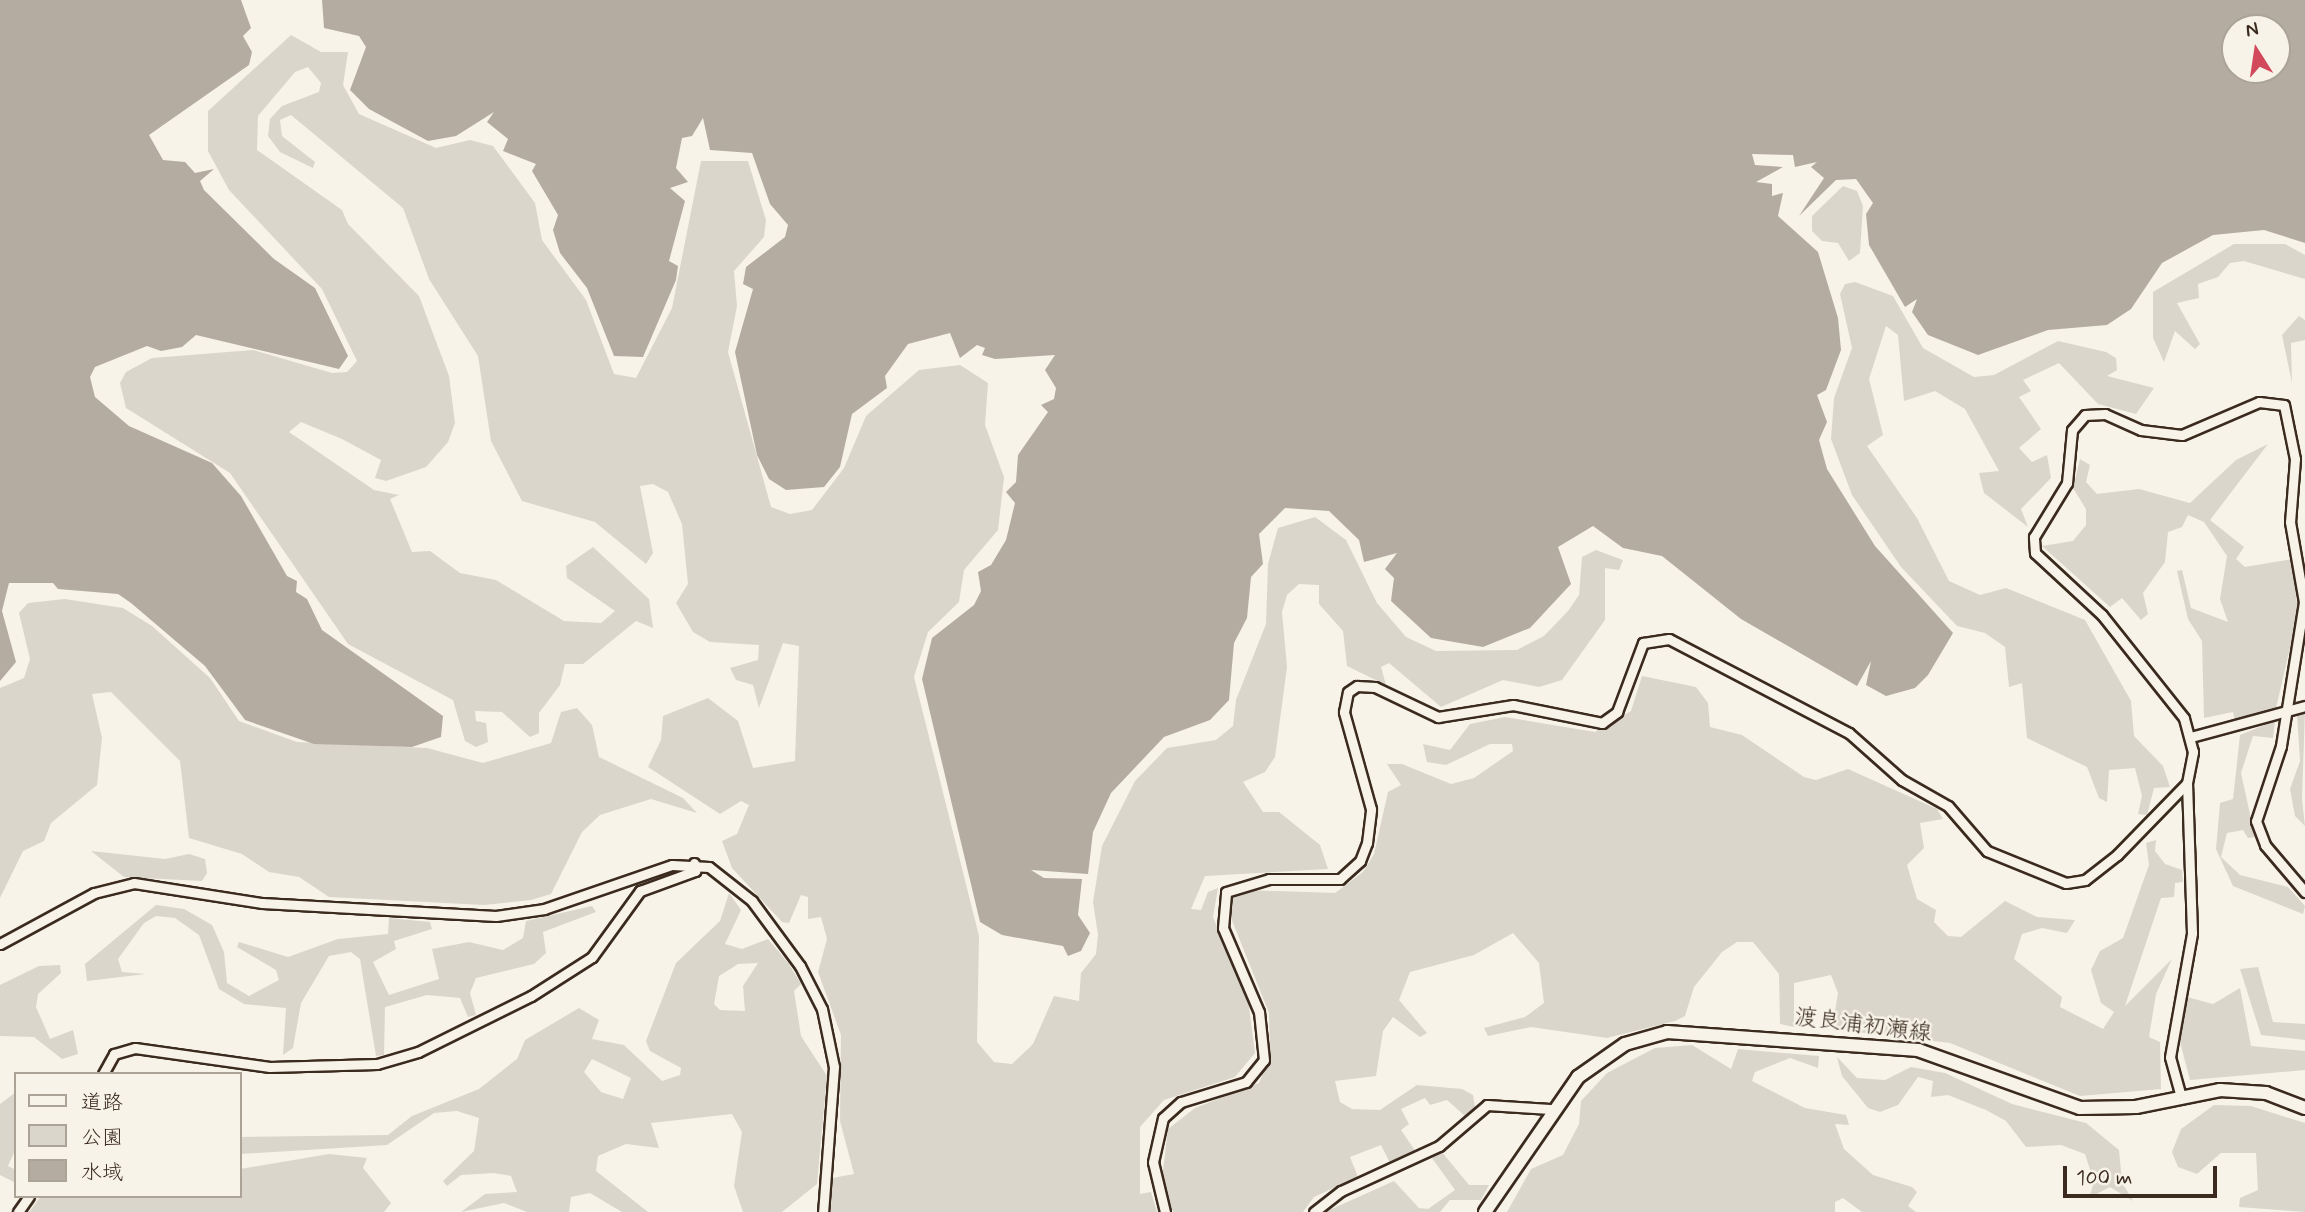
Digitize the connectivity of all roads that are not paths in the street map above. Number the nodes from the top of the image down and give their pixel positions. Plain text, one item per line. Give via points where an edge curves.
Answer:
1 (2305, 706) edge
2 (2284, 711) junction
3 (2191, 737) junction
4 (2188, 783) junction
5 (694, 863) junction
6 (2305, 892) edge
7 (0, 944) edge
8 (104, 1072) edge
9 (2181, 1097) junction
10 (2305, 1108) edge
11 (1550, 1109) junction
12 (823, 1212) edge
13 (1165, 1212) edge
14 (1314, 1212) edge
15 (1485, 1212) edge

1 - 2 street
2 - 3 street
2 - 3 street via 2304,602 2290,522 2295,459 2284,405 2259,402 2182,435 2141,430 2105,414 2085,415 2072,430 2067,483 2034,537 2035,553 2102,615 2184,718
2 - 6 street via 2276,768 2256,821 2265,845
3 - 4 street
4 - 9 street via 2192,933 2170,1057
4 - 13 street via 2117,855 2085,880 2067,883 1987,851 1948,806 1902,780 1849,733 1778,701 1669,639 1643,643 1617,712 1602,723 1513,705 1438,717 1375,687 1357,685 1348,692 1344,712 1371,809 1367,843 1360,861 1340,879 1269,879 1226,892 1223,928 1259,1012 1264,1060 1245,1082 1181,1102 1163,1118 1153,1162
5 - 7 street via 544,909 496,916 262,903 134,883 94,893
5 - 8 street via 695,871 640,891 592,957 531,996 418,1052 377,1064 270,1067 135,1048 114,1055
5 - 12 street via 735,882 800,966 821,1009 834,1067
9 - 10 main road, 渡良浦初瀬線 via 2250,1091
9 - 11 main road, 渡良浦初瀬線 via 2080,1108 1918,1050 1667,1032 1609,1052
11 - 14 street via 1487,1105 1439,1146 1341,1191
11 - 15 main road, 渡良浦初瀬線

